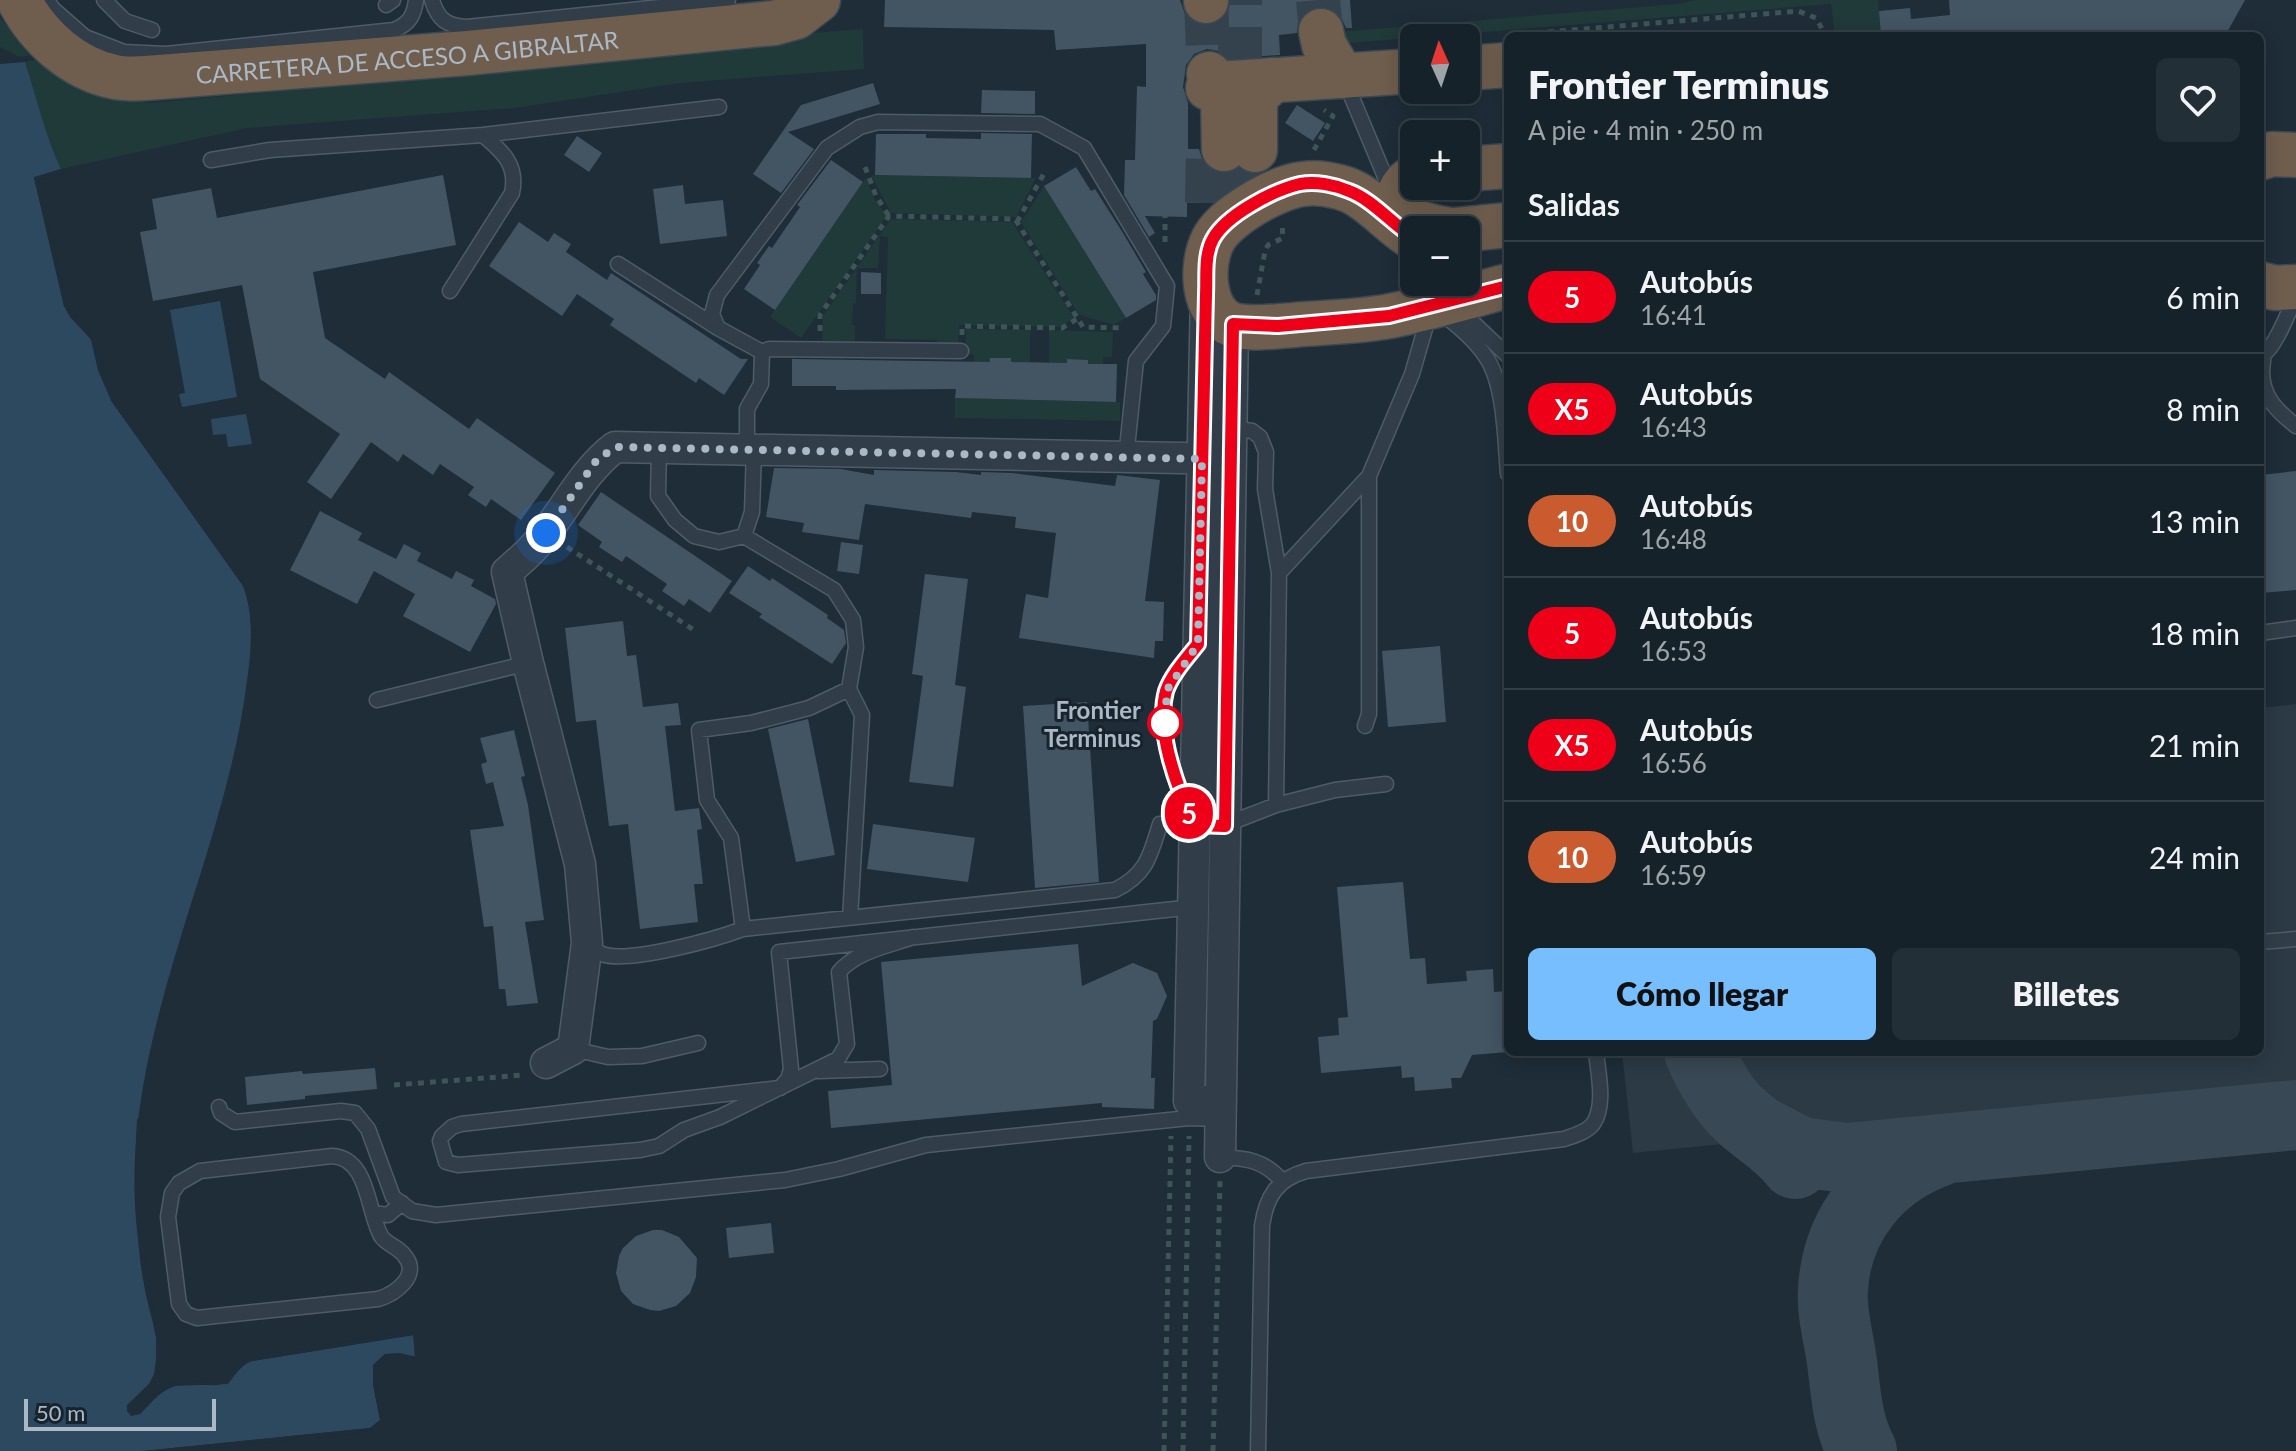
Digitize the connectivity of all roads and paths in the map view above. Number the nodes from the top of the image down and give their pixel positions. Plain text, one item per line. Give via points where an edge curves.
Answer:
1 (19, 0) edge
2 (47, 0) edge
3 (104, 0) edge
4 (416, 0) edge
5 (432, 0) edge
6 (728, 0) edge
7 (818, 0) edge
8 (152, 30) dead end
9 (1321, 31) tunnel mouth
10 (1643, 32) edge
11 (1824, 32) edge
12 (1504, 52) edge
13 (1480, 62) edge
14 (1400, 72) edge
15 (1342, 76) junction
16 (1232, 80) junction
17 (719, 107) dead end
18 (483, 135) junction
19 (2296, 155) edge
20 (2264, 157) edge
21 (211, 160) dead end
22 (1504, 166) edge
23 (865, 167) dead end
24 (1480, 168) edge
25 (1046, 170) dead end
26 (1409, 206) edge
27 (1226, 210) junction
28 (889, 216) junction
29 (1165, 216) dead end
30 (1017, 222) junction
31 (1504, 225) edge
32 (1480, 228) edge
33 (1504, 245) edge
34 (1480, 249) edge
35 (618, 264) dead end
36 (1491, 290) edge
37 (450, 291) dead end
38 (2288, 299) edge
39 (1432, 306) junction
40 (1077, 319) junction
41 (718, 328) junction
42 (1124, 328) dead end
43 (819, 349) junction
44 (2264, 349) edge
45 (961, 351) joint
46 (762, 352) junction
47 (1504, 352) edge
48 (2264, 381) edge
49 (2296, 426) edge
50 (1232, 428) junction
51 (1504, 441) edge
52 (659, 448) junction
53 (751, 448) junction
54 (1126, 458) junction
55 (1216, 459) junction
56 (1369, 476) junction
57 (546, 533) junction
58 (744, 536) junction
59 (1279, 573) junction
60 (2296, 628) edge
61 (694, 630) dead end
62 (2264, 632) edge
63 (528, 663) junction
64 (849, 689) junction
65 (377, 700) dead end
66 (1365, 726) dead end
67 (1386, 784) dead end
68 (1276, 805) junction
69 (1194, 825) junction
70 (1225, 826) junction
71 (1193, 907) junction
72 (850, 918) junction
73 (743, 929) junction
74 (913, 937) junction
75 (2296, 939) edge
76 (2264, 942) edge
77 (587, 943) junction
78 (819, 947) junction
79 (839, 972) junction
80 (698, 1043) dead end
81 (573, 1049) junction
82 (1596, 1056) edge
83 (790, 1057) junction
84 (546, 1063) joint
85 (880, 1069) dead end
86 (817, 1071) junction
87 (394, 1085) dead end
88 (780, 1088) junction
89 (219, 1107) dead end
90 (1221, 1110) junction
91 (1189, 1118) junction
92 (1220, 1168) junction
93 (1282, 1181) junction
94 (402, 1203) junction
95 (373, 1213) junction
96 (1183, 1451) edge
97 (1213, 1451) edge
98 (1258, 1451) edge

1 - 7 highway, CARRETERA DE ACCESO A GIBRALTAR via 42,34 76,64 117,78 453,54 774,23 796,17
2 - 4 lane via 85,37 124,52 166,54 394,30 410,20
3 - 8 lane via 125,21
5 - 6 lane via 447,24 467,27
9 - 15 highway
10 - 11 path via 1798,11 1816,18
12 - 13 highway
14 - 15 highway
15 - 16 highway
15 - 26 lane via 1387,185
16 - 27 highway
16 - 27 highway via 1255,97
17 - 18 lane
18 - 21 lane via 270,150
18 - 37 lane via 503,152 515,180
19 - 20 highway
22 - 24 highway
23 - 28 path
25 - 30 path
26 - 27 highway via 1328,184 1303,184
27 - 29 path via 1165,246
27 - 39 highway via 1265,327 1389,316
27 - 50 street
27 - 55 street
28 - 30 path
28 - 43 path via 820,315
30 - 40 path
31 - 32 highway
33 - 34 highway
35 - 41 lane
36 - 39 highway
36 - 47 lane via 1467,302 1466,316
38 - 44 lane via 2272,348
39 - 51 lane via 1491,364
39 - 56 lane via 1412,374
40 - 42 path via 1083,327
40 - 45 path via 1062,328 962,326
41 - 46 lane
41 - 54 lane via 712,314 717,295 827,148 860,127 878,122 1040,124 1084,148 1167,286 1163,326 1136,361
43 - 45 lane
43 - 46 lane
46 - 53 lane via 761,384 747,409
48 - 49 lane via 2271,406
50 - 55 street
50 - 59 lane via 1252,431 1265,444 1265,489
52 - 53 street
52 - 57 street via 615,447 596,461
52 - 58 lane via 658,496 675,520 694,536 719,542
53 - 54 street
53 - 58 lane via 752,512
54 - 55 street
55 - 69 street via 1198,644
55 - 70 street
56 - 59 lane
56 - 66 lane
57 - 61 path
57 - 63 street via 507,572
58 - 64 lane via 834,590 853,620 856,647
59 - 68 lane
60 - 62 lane
63 - 65 lane
63 - 77 street via 580,864
64 - 72 lane via 862,715
64 - 73 lane via 809,708 699,730 707,800 731,838
67 - 68 lane
68 - 70 lane
69 - 70 lane
69 - 71 street
69 - 72 lane via 1160,824 1144,869 1115,890
70 - 90 street
71 - 74 lane
71 - 90 street via 1189,1101
72 - 73 lane
73 - 77 lane via 705,942 628,954 603,954
74 - 78 lane
74 - 79 lane via 864,954
75 - 76 lane
77 - 81 street
78 - 79 lane via 831,953
78 - 83 lane via 779,952
79 - 86 lane via 847,1044 838,1059
80 - 81 lane via 642,1056 608,1057
81 - 84 street
82 - 93 lane via 1598,1108 1593,1124 1564,1139 1306,1171
83 - 86 lane via 796,1068
83 - 88 lane via 788,1079
84 - 87 path via 523,1076
85 - 86 lane
86 - 88 lane
88 - 88 lane via 659,1146 640,1150 458,1165 446,1162 443,1155 442,1136 461,1124
89 - 94 lane via 235,1122 355,1113 368,1129 393,1197
90 - 91 lane
90 - 92 street
91 - 94 lane via 926,1145 785,1180 436,1215 412,1211
91 - 96 path
92 - 93 lane via 1246,1158
92 - 97 path
93 - 98 lane via 1268,1199 1262,1226
94 - 95 lane via 388,1215
95 - 95 lane via 364,1183 339,1156 188,1176 168,1205 181,1310 197,1318 388,1296 408,1276 409,1262 382,1238

